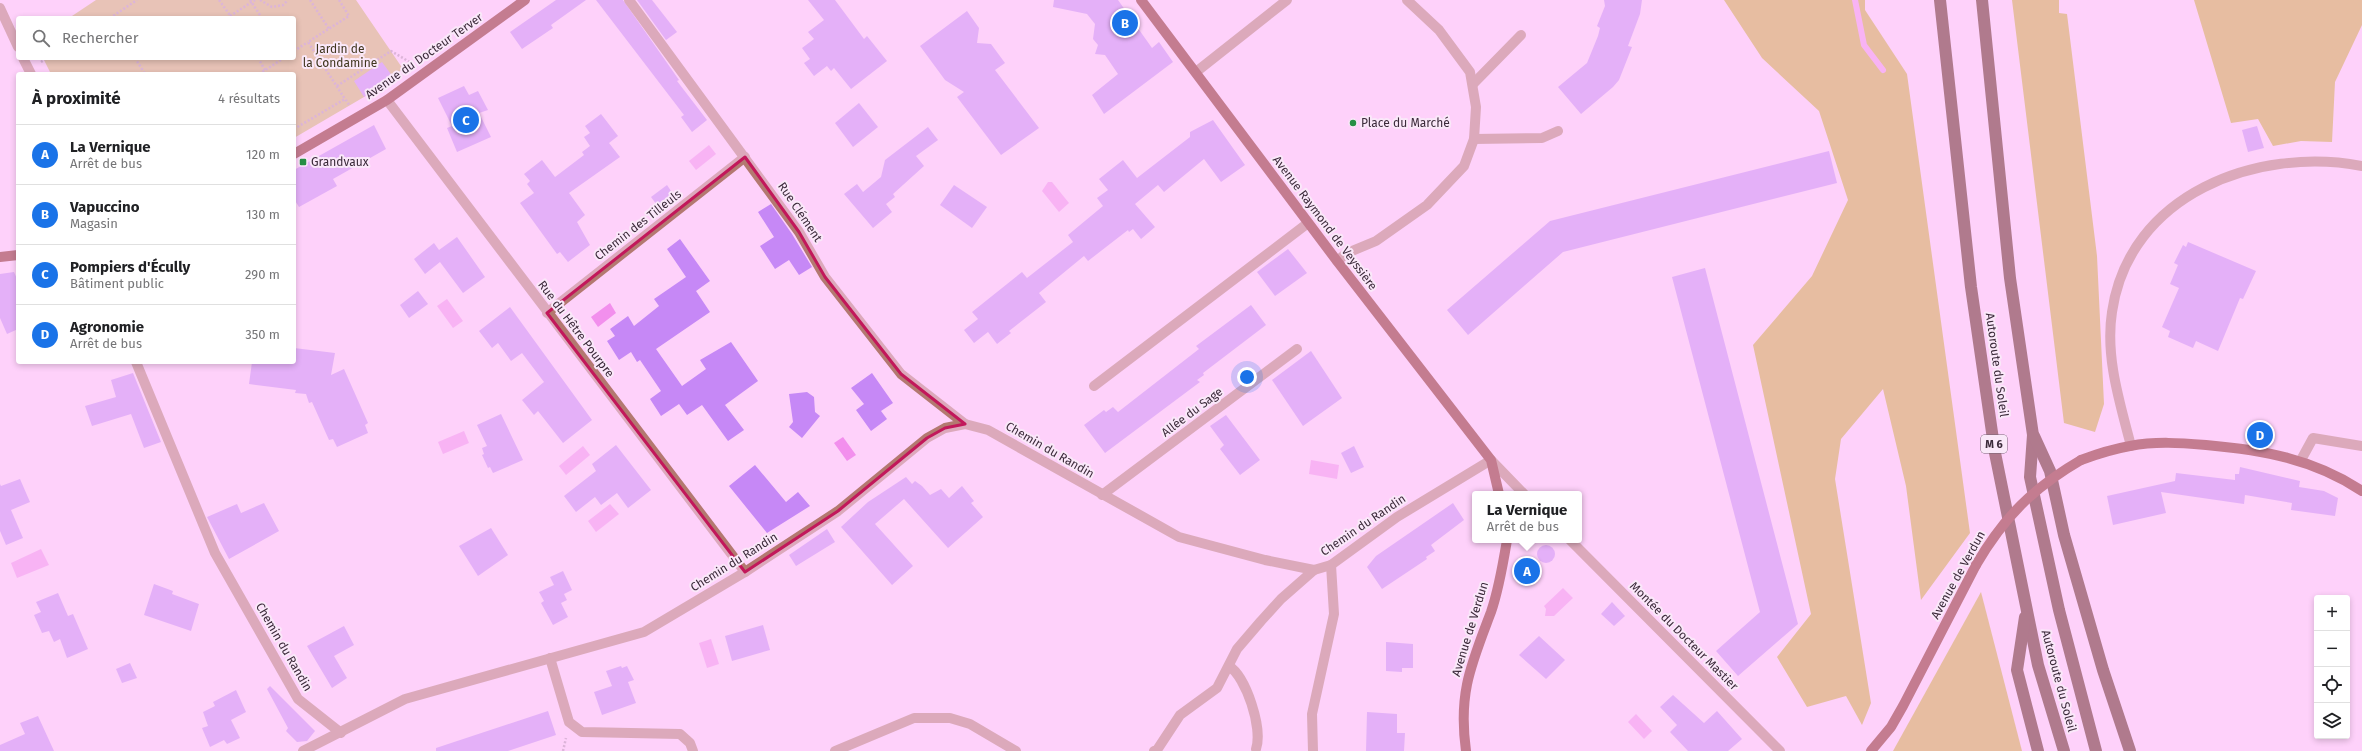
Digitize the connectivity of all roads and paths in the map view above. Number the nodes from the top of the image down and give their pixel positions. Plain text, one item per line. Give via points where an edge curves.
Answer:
1 (137, 0) edge
2 (219, 0) edge
3 (255, 0) edge
4 (260, 0) edge
5 (288, 0) edge
6 (310, 0) edge
7 (339, 0) edge
8 (525, 0) edge
9 (629, 0) edge
10 (1141, 0) edge
11 (1287, 0) edge
12 (1407, 0) edge
13 (1940, 0) edge
14 (1982, 0) edge
15 (251, 1) edge
16 (0, 8) edge
17 (113, 16) edge
18 (230, 16) edge
19 (232, 16) edge
20 (261, 16) edge
21 (329, 29) junction
22 (1521, 35) dead end
23 (308, 42) junction
24 (16, 43) edge
25 (296, 51) edge
26 (24, 60) edge
27 (136, 60) edge
28 (259, 60) edge
29 (281, 60) edge
30 (265, 70) junction
31 (426, 71) junction
32 (30, 72) edge
33 (144, 72) edge
34 (262, 72) edge
35 (1196, 72) junction
36 (1473, 84) junction
37 (337, 86) junction
38 (345, 99) junction
39 (387, 100) junction
40 (356, 117) junction
41 (296, 128) edge
42 (1558, 131) dead end
43 (1474, 139) junction
44 (296, 153) edge
45 (745, 157) junction
46 (2362, 166) edge
47 (1308, 223) junction
48 (16, 254) edge
49 (0, 257) edge
50 (1337, 261) junction
51 (547, 313) junction
52 (1297, 349) dead end
53 (137, 364) edge
54 (1094, 386) dead end
55 (965, 424) junction
56 (2033, 435) junction
57 (2131, 446) junction
58 (2362, 446) edge
59 (1491, 460) junction
60 (2301, 460) junction
61 (1498, 491) edge
62 (1521, 491) edge
63 (2362, 491) edge
64 (1102, 495) junction
65 (1506, 543) edge
66 (1573, 543) edge
67 (1331, 565) junction
68 (1314, 570) junction
69 (745, 572) junction
70 (2026, 610) junction
71 (550, 658) junction
72 (1229, 666) junction
73 (341, 733) junction
74 (1256, 749) dead end
75 (303, 751) edge
76 (693, 751) edge
77 (835, 751) edge
78 (1016, 751) edge
79 (1154, 751) edge
80 (1313, 751) edge
81 (1466, 751) edge
82 (1780, 751) edge
83 (1872, 751) edge
84 (2038, 751) edge
85 (2064, 751) edge
86 (2096, 751) edge
87 (2130, 751) edge

1 - 17 path
2 - 18 path
3 - 15 path
4 - 5 path via 266,6 272,7 283,5
6 - 21 path
7 - 21 path via 349,16
8 - 31 main road, Avenue du Docteur Terver
9 - 45 street, Rue Clément
10 - 35 main road, Avenue Raymond de Veyssière
11 - 35 street
12 - 36 street via 1455,49 1470,72
13 - 70 highway, Autoroute du Soleil / M 6 via 1950,108 1995,453
14 - 56 highway, Autoroute du Soleil via 2010,278
15 - 19 path
15 - 20 path
16 - 24 street
21 - 23 path
22 - 36 street
23 - 25 path
23 - 37 path
26 - 32 street
27 - 33 path
28 - 30 path
29 - 30 path
30 - 34 path
31 - 37 path via 391,51
31 - 39 main road, Avenue du Docteur Terver
35 - 47 main road, Avenue Raymond de Veyssière
36 - 43 street via 1476,107
37 - 38 path
38 - 40 path
38 - 41 path
39 - 40 main road, Avenue du Docteur Terver
39 - 51 street, Rue du Hêtre Pourpre
40 - 44 main road, Avenue du Docteur Terver
42 - 43 street via 1542,138
43 - 50 street via 1464,166 1427,205 1376,241 1347,253
45 - 51 street, Chemin des Tilleuls
45 - 55 street, Rue Clément via 800,232 825,277 901,374
46 - 57 street via 2324,161 2298,161 2281,162 2239,173 2192,194 2173,207 2146,233 2130,257 2120,281 2112,312 2110,333 2115,377
47 - 50 main road, Avenue Raymond de Veyssière
47 - 54 street
48 - 49 main road
50 - 59 main road, Avenue Raymond de Veyssière
51 - 69 street, Rue du Hêtre Pourpre
52 - 64 street, Allée du Sage
53 - 73 street, Chemin du Randin via 216,553 298,699
55 - 64 street, Chemin du Randin via 988,430
55 - 69 street, Chemin du Randin via 945,428 928,438 838,511
56 - 86 highway, Autoroute du Soleil via 2030,477 2059,610
56 - 87 highway via 2050,471 2064,535 2103,670
57 - 60 main road, Avenue de Verdun via 2160,442 2250,449
57 - 83 main road, Avenue de Verdun, bridge via 2081,460 2046,482 2018,506 1976,564 1891,727
58 - 60 street via 2313,438
59 - 61 main road
59 - 62 street
59 - 67 street, Chemin du Randin via 1397,517
60 - 63 main road, Avenue de Verdun via 2345,480
64 - 68 street, Chemin du Randin via 1179,537
65 - 81 main road, Avenue de Verdun via 1497,590 1465,693 1462,713
66 - 82 street, Montée du Docteur Mastier
67 - 68 street, Chemin du Randin
67 - 80 street via 1334,614 1312,714
68 - 72 street via 1266,616 1237,649
69 - 71 street, Chemin du Randin via 644,632
70 - 84 highway via 2017,670
70 - 85 highway, Autoroute du Soleil / M 6 via 2038,665
71 - 73 street, Chemin du Randin via 405,699
71 - 76 street via 569,722 582,732 680,734 690,743
72 - 74 street via 1237,671 1254,711 1258,743
72 - 79 street via 1217,688 1180,715
73 - 75 street
77 - 78 street via 914,718 950,718 970,724

